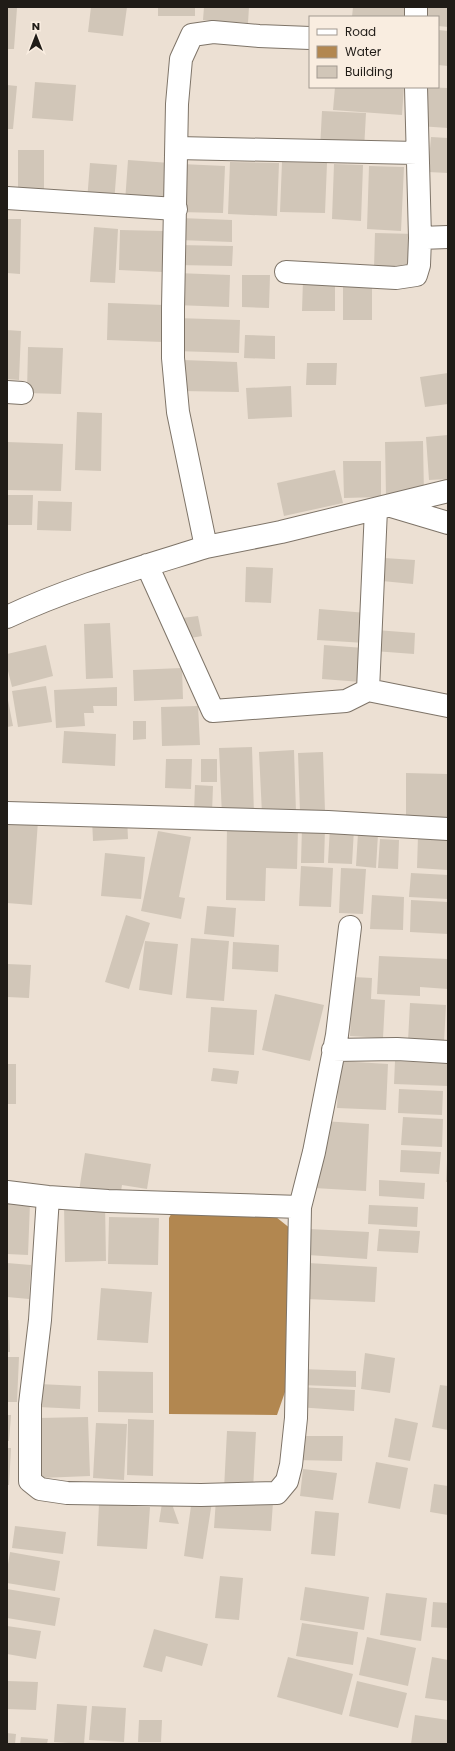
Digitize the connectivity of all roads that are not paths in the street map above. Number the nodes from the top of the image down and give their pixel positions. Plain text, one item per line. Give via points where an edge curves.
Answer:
1 (309, 38) edge
2 (416, 88) edge
3 (177, 148) junction
4 (417, 153) junction
5 (7, 198) edge
6 (176, 209) junction
7 (448, 237) edge
8 (420, 238) junction
9 (286, 272) dead end
10 (448, 491) edge
11 (383, 507) junction
12 (448, 523) edge
13 (206, 547) junction
14 (148, 565) junction
15 (7, 617) edge
16 (368, 690) junction
17 (448, 706) edge
18 (7, 813) edge
19 (448, 828) edge
20 (350, 926) dead end
21 (334, 1050) junction
22 (448, 1052) edge
23 (7, 1192) edge
24 (48, 1197) junction
25 (300, 1207) junction

1 - 3 street via 214,32 192,35 181,59
2 - 4 street
3 - 4 street
3 - 6 street
4 - 8 street
5 - 6 street
6 - 13 street via 173,358 178,412
7 - 8 street
8 - 9 street via 419,266 416,275 409,277
10 - 11 street
11 - 12 street
11 - 13 street
11 - 16 street
13 - 14 street
14 - 15 street via 92,582
14 - 16 street via 213,711 346,702
16 - 17 street
18 - 19 street
20 - 21 street
21 - 22 street via 397,1049
21 - 25 street via 314,1152
23 - 24 street
24 - 25 street
24 - 25 street via 40,1320 30,1404 30,1481 40,1489 67,1493 277,1493 284,1487 291,1465 296,1418

